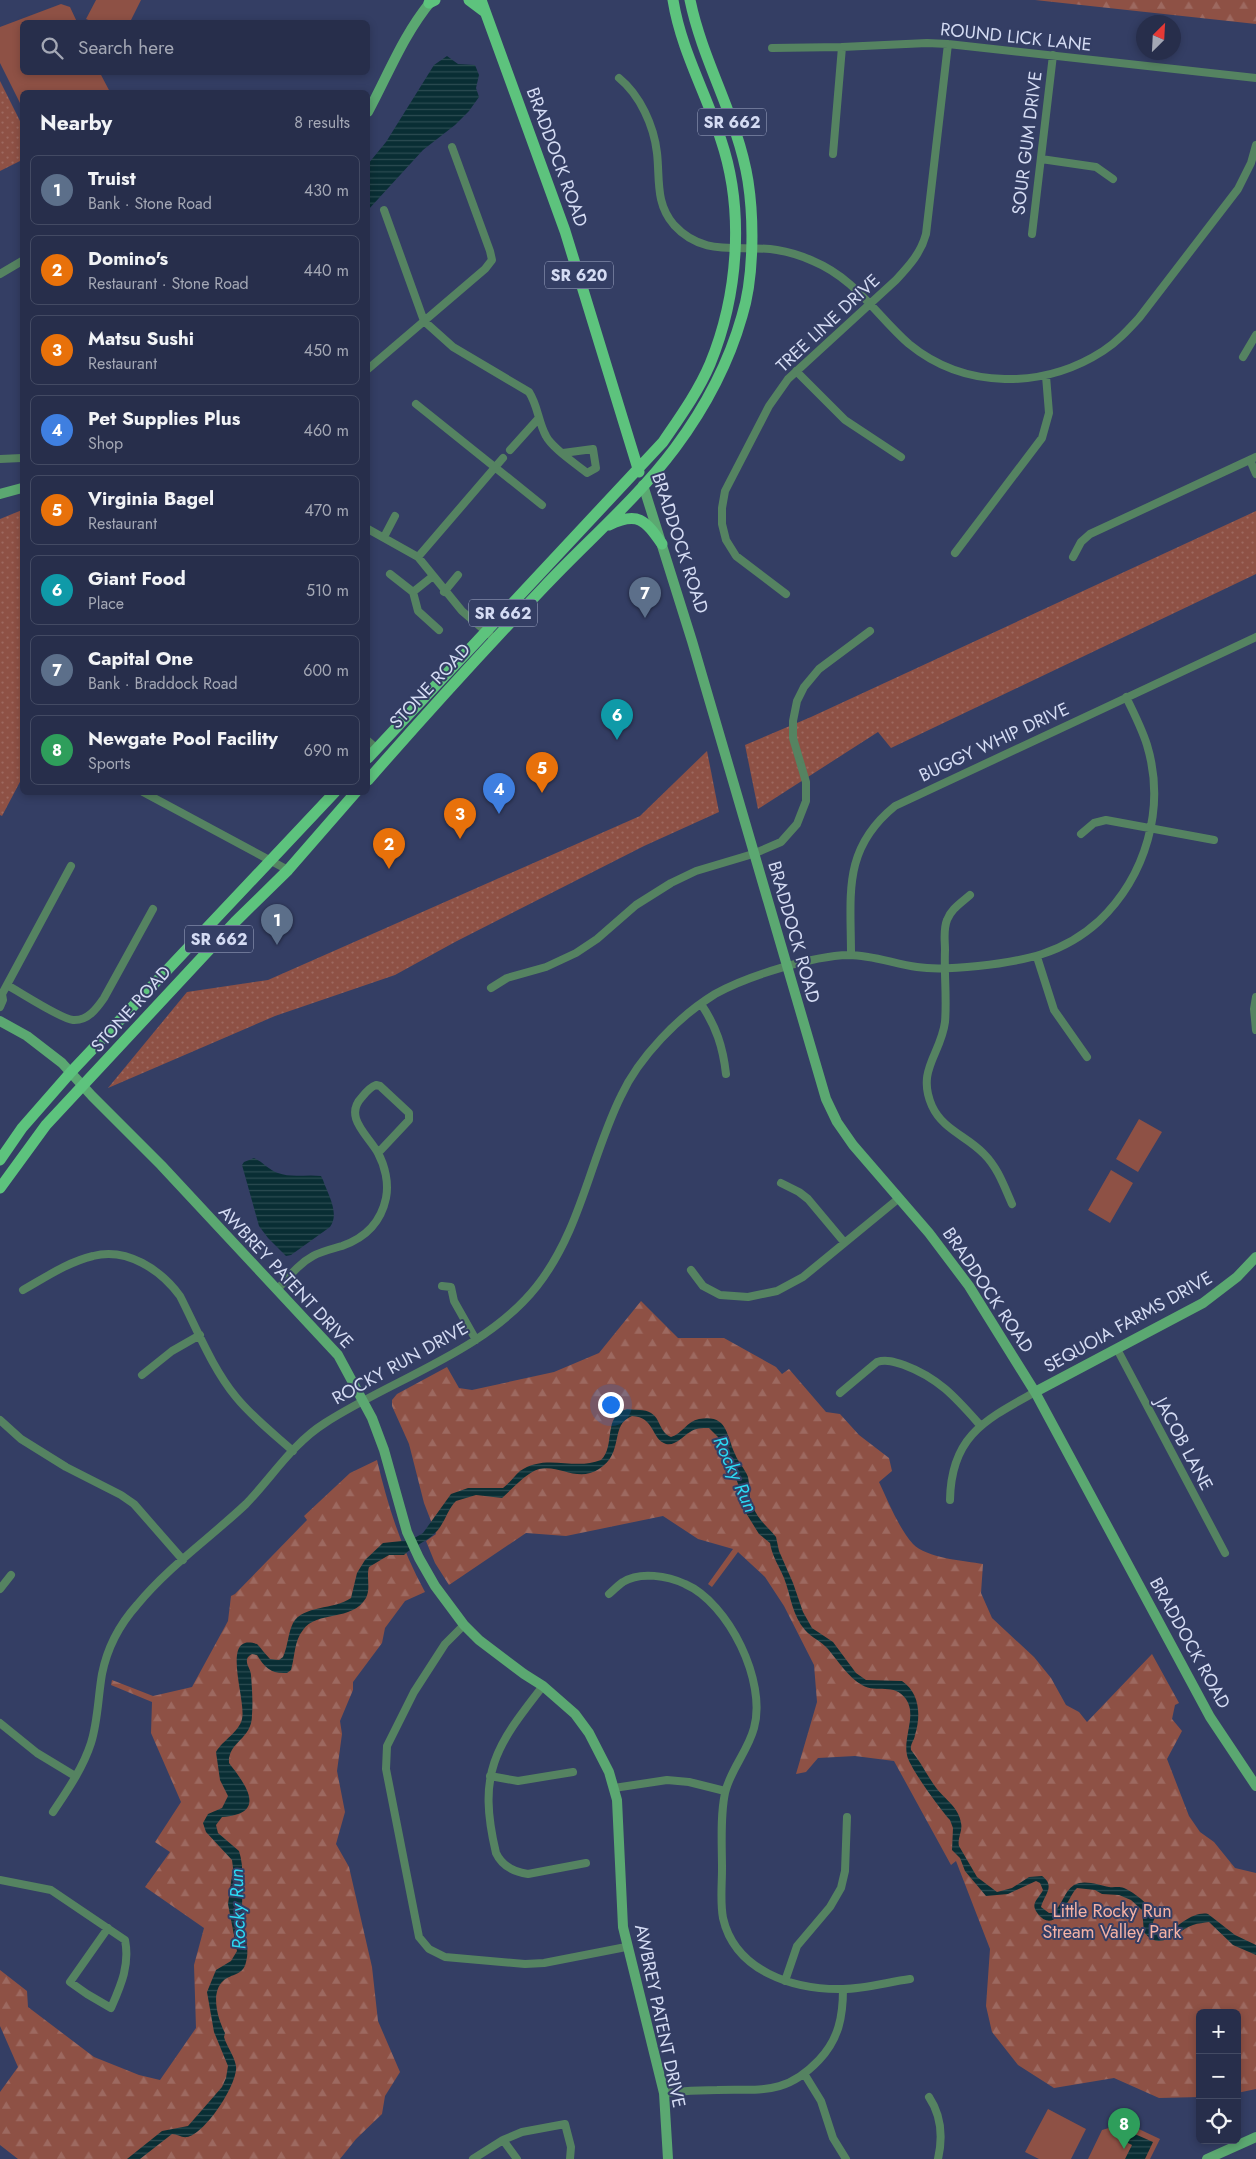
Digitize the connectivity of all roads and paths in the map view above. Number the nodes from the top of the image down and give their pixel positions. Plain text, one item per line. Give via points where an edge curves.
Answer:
1 (469, 0) edge
2 (481, 0) edge
3 (673, 0) edge
4 (690, 0) edge
5 (432, 1) edge
6 (485, 12) junction
7 (948, 44) junction
8 (842, 47) junction
9 (772, 48) dead end
10 (1053, 56) junction
11 (619, 78) dead end
12 (1256, 78) edge
13 (370, 108) edge
14 (1256, 145) edge
15 (452, 147) dead end
16 (833, 154) dead end
17 (1041, 159) junction
18 (1113, 179) dead end
19 (384, 210) dead end
20 (1032, 234) dead end
21 (734, 249) junction
22 (752, 249) junction
23 (20, 262) edge
24 (0, 274) edge
25 (870, 304) junction
26 (424, 321) junction
27 (1256, 334) edge
28 (1242, 357) dead end
29 (370, 367) edge
30 (796, 371) junction
31 (1046, 376) junction
32 (416, 404) dead end
33 (538, 419) junction
34 (510, 450) dead end
35 (563, 453) dead end
36 (901, 457) dead end
37 (20, 458) edge
38 (503, 458) dead end
39 (0, 459) edge
40 (1253, 459) edge
41 (495, 468) junction
42 (638, 468) junction
43 (1256, 474) edge
44 (643, 486) junction
45 (20, 489) edge
46 (0, 494) edge
47 (542, 505) dead end
48 (394, 516) dead end
49 (600, 529) junction
50 (370, 530) edge
51 (384, 538) junction
52 (662, 544) junction
53 (955, 553) dead end
54 (418, 556) junction
55 (1073, 557) dead end
56 (390, 574) dead end
57 (458, 575) dead end
58 (433, 576) junction
59 (414, 592) junction
60 (444, 592) junction
61 (786, 594) dead end
62 (439, 630) dead end
63 (486, 631) junction
64 (870, 631) dead end
65 (1256, 637) edge
66 (496, 640) junction
67 (1126, 697) junction
68 (372, 745) edge
69 (370, 778) edge
70 (149, 795) edge
71 (332, 795) edge
72 (353, 795) edge
73 (1151, 828) junction
74 (1080, 834) dead end
75 (1214, 840) dead end
76 (753, 854) junction
77 (271, 862) junction
78 (72, 866) dead end
79 (288, 870) junction
80 (970, 896) dead end
81 (153, 909) dead end
82 (851, 955) junction
83 (1037, 957) junction
84 (786, 968) junction
85 (944, 968) junction
86 (7, 985) junction
87 (491, 988) dead end
88 (1, 994) edge
89 (1256, 997) edge
90 (701, 1004) junction
91 (0, 1007) edge
92 (0, 1021) edge
93 (1256, 1030) edge
94 (1087, 1057) dead end
95 (71, 1072) junction
96 (726, 1074) dead end
97 (84, 1087) junction
98 (378, 1153) junction
99 (0, 1160) edge
100 (781, 1184) dead end
101 (0, 1188) edge
102 (898, 1198) junction
103 (1012, 1204) dead end
104 (844, 1242) junction
105 (1256, 1257) edge
106 (691, 1270) dead end
107 (442, 1286) dead end
108 (23, 1290) dead end
109 (277, 1290) junction
110 (200, 1335) junction
111 (476, 1340) junction
112 (1117, 1349) junction
113 (142, 1375) dead end
114 (1035, 1392) junction
115 (840, 1393) dead end
116 (363, 1400) junction
117 (0, 1420) edge
118 (980, 1425) junction
119 (293, 1451) junction
120 (950, 1500) dead end
121 (1225, 1553) dead end
122 (183, 1560) junction
123 (11, 1575) dead end
124 (0, 1589) edge
125 (609, 1594) dead end
126 (464, 1625) junction
127 (543, 1686) junction
128 (0, 1723) edge
129 (573, 1772) dead end
130 (75, 1776) junction
131 (490, 1776) junction
132 (1256, 1785) edge
133 (614, 1788) junction
134 (725, 1791) junction
135 (53, 1812) dead end
136 (847, 1817) dead end
137 (586, 1863) dead end
138 (1, 1882) edge
139 (108, 1928) junction
140 (626, 1947) junction
141 (784, 1980) junction
142 (910, 1980) dead end
143 (843, 1989) junction
144 (805, 2075) junction
145 (664, 2093) junction
146 (929, 2097) dead end
147 (1256, 2137) edge
148 (503, 2140) junction
149 (844, 2156) edge
150 (473, 2159) edge
151 (516, 2159) edge
152 (570, 2159) edge
153 (668, 2159) edge
154 (834, 2159) edge
155 (938, 2159) edge
156 (1206, 2159) edge

1 - 6 main road
2 - 6 main road, BRADDOCK ROAD / SR 620
3 - 21 main road, SR 662 via 683,42 722,142 733,197
4 - 22 main road, SR 662 via 702,45 738,136 749,183
5 - 13 street via 413,23
6 - 42 main road, BRADDOCK ROAD / SR 620 via 565,231
7 - 8 street, ROUND LICK LANE
7 - 10 street, ROUND LICK LANE
7 - 25 street, TREE LINE DRIVE via 924,241 911,265
8 - 9 street, ROUND LICK LANE
8 - 16 street
10 - 12 street, ROUND LICK LANE
10 - 17 street, SOUR GUM DRIVE
11 - 21 street via 640,100 651,131 657,152 659,193 668,217 691,239 720,249
14 - 31 street via 1238,189 1123,336 1104,351 1069,370
15 - 26 street via 492,260
17 - 18 street via 1096,167
17 - 20 street, SOUR GUM DRIVE
19 - 26 street
21 - 22 street
21 - 42 main road, SR 662 via 728,302 710,365 690,403 663,442
22 - 25 street via 777,250 814,261 848,281
22 - 44 main road, SR 662 via 743,315 716,380 685,434
23 - 24 street
25 - 30 street, TREE LINE DRIVE
25 - 31 street via 911,345 951,368 1001,380
26 - 29 street
26 - 33 street via 453,346 529,392 536,404
27 - 28 street
30 - 36 street via 844,420
30 - 61 street, TREE LINE DRIVE via 769,406 726,491 721,514 726,540 736,556
31 - 53 street via 1049,413 1042,438
32 - 41 street
33 - 34 street
33 - 35 street via 547,439
37 - 39 street
38 - 41 street
40 - 43 street
40 - 55 street via 1090,534
41 - 47 street
41 - 54 street
42 - 44 main road, BRADDOCK ROAD / SR 620
42 - 63 main road, STONE ROAD / SR 662
44 - 49 main road, STONE ROAD / SR 662
44 - 52 street, BRADDOCK ROAD / SR 620
45 - 46 street
48 - 51 street
49 - 52 main road via 621,519 637,518
49 - 66 main road, STONE ROAD / SR 662
50 - 51 street
51 - 54 street
52 - 76 street, BRADDOCK ROAD / SR 620
54 - 58 street
56 - 59 street
57 - 60 street
58 - 59 street
58 - 60 street
59 - 62 street via 418,611
60 - 63 street
63 - 66 street
63 - 68 main road, STONE ROAD / SR 662
64 - 76 street via 820,669 801,692 792,730 806,782 806,801 792,832 781,842
65 - 67 street, BUGGY WHIP DRIVE
66 - 69 main road, STONE ROAD / SR 662
67 - 73 street, ROCKY RUN DRIVE via 1144,734 1152,766 1155,802
67 - 82 street, BUGGY WHIP DRIVE via 909,798 883,816 864,840 854,868
70 - 77 street
71 - 77 main road, STONE ROAD / SR 662
72 - 79 main road, STONE ROAD / SR 662
73 - 74 street via 1106,820 1094,823
73 - 75 street
73 - 83 street, ROCKY RUN DRIVE via 1139,866 1113,906 1077,938
76 - 84 street, BRADDOCK ROAD / SR 620
76 - 87 street via 696,871 672,883 636,905 576,953 546,967 507,978
77 - 79 street
77 - 95 main road, STONE ROAD / SR 662
78 - 86 street
79 - 97 main road, STONE ROAD / SR 662 via 235,922
80 - 85 street via 953,910 946,921
81 - 86 street via 104,998 95,1012 85,1018 74,1020 63,1016
82 - 84 street, ROCKY RUN DRIVE
82 - 85 street, ROCKY RUN DRIVE via 917,967
83 - 85 street, ROCKY RUN DRIVE
83 - 94 street via 1054,1010
84 - 90 street, ROCKY RUN DRIVE via 739,982
84 - 102 street, BRADDOCK ROAD / SR 620 via 830,1109 853,1145
85 - 103 street via 945,1020 928,1068 929,1097 944,1124 976,1146 991,1162
86 - 88 street
88 - 91 street
89 - 93 street
90 - 96 street via 716,1029
90 - 111 street, ROCKY RUN DRIVE via 677,1024 632,1075 614,1112 569,1236 551,1268 516,1309
92 - 95 street, AWBREY PATENT DRIVE via 42,1046
95 - 97 street, AWBREY PATENT DRIVE
95 - 99 main road, STONE ROAD / SR 662 via 22,1128
97 - 101 main road, STONE ROAD / SR 662 via 46,1125
97 - 109 street, AWBREY PATENT DRIVE
98 - 98 street via 355,1115 355,1104 376,1085 409,1113 408,1120
98 - 109 street via 387,1191 383,1209 373,1226 354,1241 314,1255
100 - 104 street via 808,1199
102 - 104 street
102 - 114 street, BRADDOCK ROAD / SR 620 via 969,1286
104 - 106 street via 795,1282 757,1296 715,1293 703,1286
105 - 112 street, SEQUOIA FARMS DRIVE via 1237,1277 1203,1303
107 - 111 street via 451,1287 454,1301
108 - 110 street via 92,1256 132,1259 155,1270 171,1284
109 - 116 street, AWBREY PATENT DRIVE via 338,1355
110 - 113 street via 172,1351
110 - 119 street via 236,1397
111 - 116 street, ROCKY RUN DRIVE
112 - 114 street, SEQUOIA FARMS DRIVE
112 - 121 street, JACOB LANE
114 - 118 street
114 - 132 street, BRADDOCK ROAD / SR 620 via 1210,1717
115 - 118 street via 877,1362 894,1361 942,1384
116 - 119 street, ROCKY RUN DRIVE via 319,1426
116 - 126 street, AWBREY PATENT DRIVE via 384,1450 407,1532 435,1586
117 - 122 street via 21,1439 134,1504
118 - 120 street via 956,1461
119 - 122 street, ROCKY RUN DRIVE via 248,1502
122 - 130 street, ROCKY RUN DRIVE via 136,1605 115,1638 102,1677 92,1740
123 - 124 street
125 - 134 street via 630,1579 654,1576 672,1579 703,1594 724,1617 750,1666 757,1696 751,1739
126 - 127 street, AWBREY PATENT DRIVE via 496,1653
126 - 140 street via 446,1644 423,1678 391,1736 385,1755 419,1936 429,1949 445,1957 525,1964 544,1964
127 - 131 street via 506,1734
127 - 133 street, AWBREY PATENT DRIVE via 575,1714 589,1733
128 - 130 street via 37,1753
129 - 131 street via 518,1781
130 - 135 street, ROCKY RUN DRIVE
131 - 137 street via 490,1823 499,1860 528,1874
133 - 134 street via 667,1780
133 - 140 street, AWBREY PATENT DRIVE
134 - 141 street via 722,1908 726,1926 735,1945 750,1962 765,1973
136 - 141 street via 845,1871 841,1888 830,1907 797,1946
138 - 139 street via 51,1890
139 - 139 street via 125,1940 127,1952 124,1979 111,2008 70,1982
140 - 145 street, AWBREY PATENT DRIVE
141 - 143 street
142 - 143 street
143 - 144 street via 843,2010 833,2042
144 - 145 street via 766,2089
144 - 149 street via 821,2101 833,2138
145 - 153 street, AWBREY PATENT DRIVE
146 - 155 street via 940,2120
147 - 156 street
148 - 150 street
148 - 151 street
148 - 152 street via 522,2132 565,2124 571,2147
149 - 154 street

